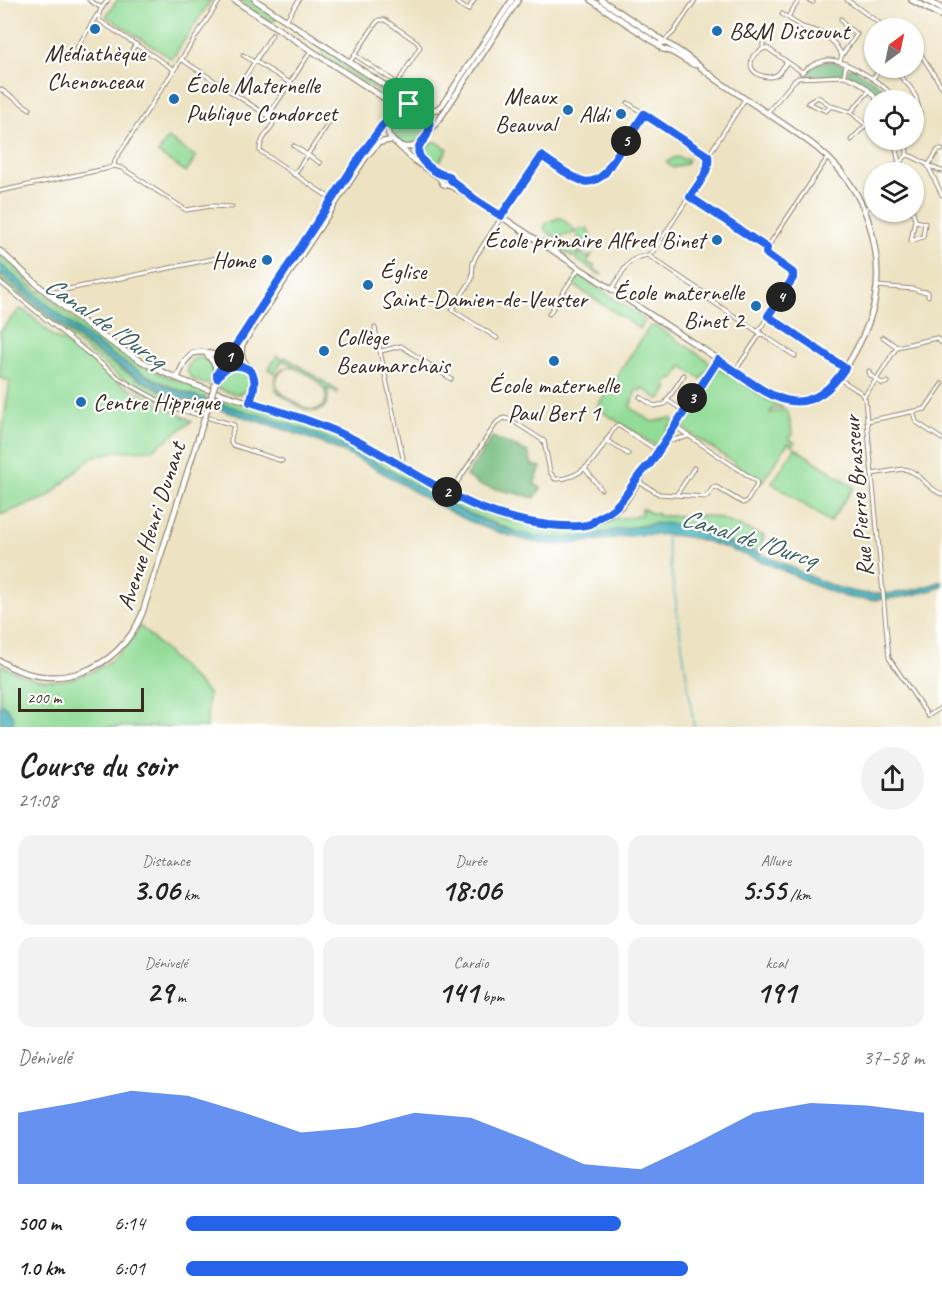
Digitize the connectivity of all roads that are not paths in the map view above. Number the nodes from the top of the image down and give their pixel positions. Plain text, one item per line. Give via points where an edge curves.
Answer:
1 (89, 0) edge
2 (108, 0) edge
3 (220, 0) edge
4 (234, 0) edge
5 (255, 0) edge
6 (299, 0) edge
7 (459, 0) edge
8 (474, 0) edge
9 (512, 0) edge
10 (518, 0) edge
11 (591, 0) edge
12 (601, 0) edge
13 (695, 0) edge
14 (799, 0) edge
15 (847, 0) edge
16 (912, 0) edge
17 (926, 0) edge
18 (853, 2) edge
19 (102, 8) junction
20 (942, 9) edge
21 (99, 14) junction
22 (782, 14) dead end
23 (942, 16) edge
24 (788, 17) junction
25 (873, 18) edge
26 (841, 19) dead end
27 (286, 20) junction
28 (279, 30) junction
29 (272, 35) dead end
30 (317, 41) junction
31 (763, 41) dead end
32 (136, 44) junction
33 (664, 45) junction
34 (76, 48) dead end
35 (763, 49) junction
36 (132, 50) dead end
37 (311, 51) junction
38 (243, 55) dead end
39 (842, 55) junction
40 (355, 56) junction
41 (181, 59) junction
42 (924, 59) edge
43 (255, 61) junction
44 (840, 61) junction
45 (350, 62) junction
46 (787, 62) junction
47 (846, 64) junction
48 (174, 70) junction
49 (802, 72) junction
50 (864, 74) edge
51 (844, 76) junction
52 (801, 77) junction
53 (871, 78) edge
54 (902, 78) edge
55 (290, 83) junction
56 (398, 83) junction
57 (942, 87) edge
58 (0, 89) edge
59 (393, 90) junction
60 (868, 90) edge
61 (887, 90) edge
62 (912, 90) edge
63 (234, 94) junction
64 (864, 97) edge
65 (745, 99) junction
66 (628, 103) dead end
67 (409, 104) junction
68 (831, 106) junction
69 (30, 109) dead end
70 (391, 112) junction
71 (425, 112) junction
72 (852, 112) junction
73 (644, 114) junction
74 (766, 114) junction
75 (268, 116) junction
76 (333, 120) dead end
77 (386, 123) junction
78 (429, 132) junction
79 (392, 140) junction
80 (851, 140) dead end
81 (419, 144) junction
82 (398, 145) junction
83 (294, 146) dead end
84 (907, 150) edge
85 (942, 150) edge
86 (907, 154) junction
87 (308, 155) junction
88 (708, 156) junction
89 (828, 157) junction
90 (900, 162) edge
91 (320, 163) dead end
92 (114, 166) junction
93 (928, 166) junction
94 (942, 171) edge
95 (294, 175) junction
96 (442, 177) junction
97 (450, 182) junction
98 (0, 191) edge
99 (942, 195) edge
100 (690, 197) junction
101 (334, 201) junction
102 (232, 207) dead end
103 (864, 208) edge
104 (501, 216) junction
105 (915, 221) joint
106 (869, 222) edge
107 (767, 248) junction
108 (0, 251) edge
109 (649, 256) junction
110 (217, 258) dead end
111 (579, 268) junction
112 (0, 282) edge
113 (877, 286) junction
114 (612, 290) junction
115 (48, 294) junction
116 (928, 296) dead end
117 (549, 314) dead end
118 (768, 316) junction
119 (375, 328) dead end
120 (760, 332) junction
121 (883, 337) dead end
122 (497, 339) dead end
123 (942, 344) edge
124 (242, 345) junction
125 (897, 347) junction
126 (232, 351) junction
127 (381, 351) junction
128 (206, 353) junction
129 (795, 356) dead end
130 (718, 360) junction
131 (224, 368) junction
132 (845, 368) junction
133 (250, 370) junction
134 (735, 371) junction
135 (869, 371) dead end
136 (684, 375) dead end
137 (177, 378) junction
138 (217, 378) junction
139 (838, 378) junction
140 (451, 379) dead end
141 (876, 380) junction
142 (888, 382) dead end
143 (942, 386) edge
144 (864, 396) junction
145 (640, 397) dead end
146 (667, 400) junction
147 (250, 402) junction
148 (684, 411) junction
149 (914, 411) junction
150 (867, 421) junction
151 (674, 426) junction
152 (688, 435) junction
153 (942, 439) edge
154 (606, 440) junction
155 (665, 440) junction
156 (658, 451) junction
157 (628, 454) dead end
158 (282, 461) dead end
159 (400, 464) junction
160 (650, 464) junction
161 (694, 468) dead end
162 (585, 470) junction
163 (872, 474) junction
164 (639, 481) junction
165 (601, 489) dead end
166 (450, 494) junction
167 (942, 494) edge
168 (677, 495) junction
169 (591, 524) junction
170 (0, 661) edge
171 (942, 706) edge

1 - 19 street
2 - 19 street
3 - 41 street
4 - 28 street
5 - 27 street
6 - 27 street
7 - 8 street via 457,3 468,10
9 - 71 street via 442,105
10 - 78 street
11 - 33 street
12 - 33 street
13 - 33 street via 671,42
14 - 24 street
15 - 18 street
16 - 23 main road
17 - 20 main road
18 - 25 street
19 - 21 street
21 - 32 street via 100,21
21 - 34 street
22 - 24 street
24 - 39 street via 802,27 823,33
26 - 39 street via 857,34
27 - 28 street
27 - 30 street
28 - 37 street
29 - 43 street
30 - 37 street
30 - 45 street
31 - 35 street
32 - 36 street
32 - 48 street
33 - 65 street
35 - 46 street
35 - 46 street via 753,56 751,66 761,75 776,75
37 - 55 street
37 - 70 street via 381,96
38 - 43 street
39 - 44 street
40 - 45 street
40 - 56 street
40 - 56 street via 376,23 385,21 420,45
41 - 48 street
41 - 63 street
42 - 57 street
43 - 55 street
43 - 63 street
44 - 47 street
44 - 49 street via 817,62
45 - 59 street
46 - 49 street
47 - 50 street
47 - 51 street
48 - 92 street
49 - 52 street
51 - 52 street
51 - 60 street
52 - 74 street
53 - 61 street
54 - 62 street
55 - 75 street
56 - 59 street
58 - 69 street
59 - 67 street
63 - 75 street
64 - 72 street
65 - 74 street
65 - 88 street
66 - 73 street
67 - 70 street
67 - 71 street
68 - 68 street via 826,111 808,103 819,97
68 - 72 street
70 - 77 street
71 - 78 street
72 - 80 street via 866,125
73 - 88 street
73 - 104 street via 601,177 581,181 542,156
74 - 89 street
75 - 95 street via 273,123 260,151
76 - 87 street
77 - 79 street
77 - 101 street
78 - 81 street
79 - 82 street
79 - 101 street via 374,147
81 - 82 street
81 - 96 street via 422,161
82 - 96 street
83 - 87 street
84 - 86 street
85 - 93 street via 938,150
86 - 90 street
86 - 93 street
87 - 91 street
87 - 95 street
88 - 100 street via 707,169
89 - 103 street via 848,180
89 - 107 street
92 - 98 street
92 - 102 street via 186,210
93 - 94 street
93 - 99 street
95 - 101 street
96 - 97 street via 448,175
96 - 97 street via 443,184
97 - 104 street
100 - 107 street
100 - 109 street
101 - 124 street
101 - 126 street
104 - 111 street
104 - 122 street via 472,263 472,279 452,310
105 - 105 street via 926,223 923,237 911,241
106 - 113 street
107 - 118 street via 766,253 792,271 793,278
108 - 115 street
109 - 114 street via 631,262
109 - 120 street
110 - 115 street
111 - 114 street
111 - 117 street
112 - 158 street via 120,379 172,406 234,425 233,445
113 - 116 street via 914,289 928,292
113 - 132 street via 866,331
114 - 130 street
115 - 137 street via 110,342
118 - 120 street
118 - 132 street
119 - 127 street
120 - 129 street
120 - 134 street
121 - 125 street
123 - 125 street via 936,338
124 - 131 street
124 - 133 street via 241,358
125 - 141 street
126 - 128 street via 221,356
126 - 138 street
127 - 140 street via 401,346
127 - 159 street via 403,458
128 - 137 street via 189,355
128 - 138 street via 215,365
130 - 134 street
130 - 148 street
131 - 133 street via 237,365
131 - 138 street
132 - 139 street
133 - 147 street via 255,383
134 - 139 street via 778,398 793,402 809,400
135 - 141 street
136 - 146 street
137 - 147 street
138 - 170 street, Avenue Henri Dunant, bridge via 136,629 108,659 70,676 29,674
139 - 144 street, Rue Pierre Brasseur
141 - 142 street
141 - 144 street
143 - 149 street via 926,409
144 - 150 street, Rue Pierre Brasseur
145 - 146 street via 654,406
146 - 148 street
147 - 159 street via 326,427
148 - 151 street
149 - 150 street
149 - 153 street via 916,422
150 - 163 street, Rue Pierre Brasseur
151 - 152 street
151 - 155 street
152 - 155 street
152 - 168 street via 757,485 743,503 716,487 706,497
154 - 156 street via 620,426
154 - 157 street
154 - 162 street
155 - 156 street
156 - 160 street
159 - 166 street
160 - 164 street
160 - 169 street via 641,470 618,505
161 - 168 street
162 - 165 street
162 - 166 street via 554,478 544,441 502,418
163 - 167 street via 908,470
163 - 171 street, Rue Pierre Brasseur via 889,658 928,716
164 - 168 street via 659,494
164 - 169 street via 619,509
166 - 169 street via 496,514 528,521 566,526

